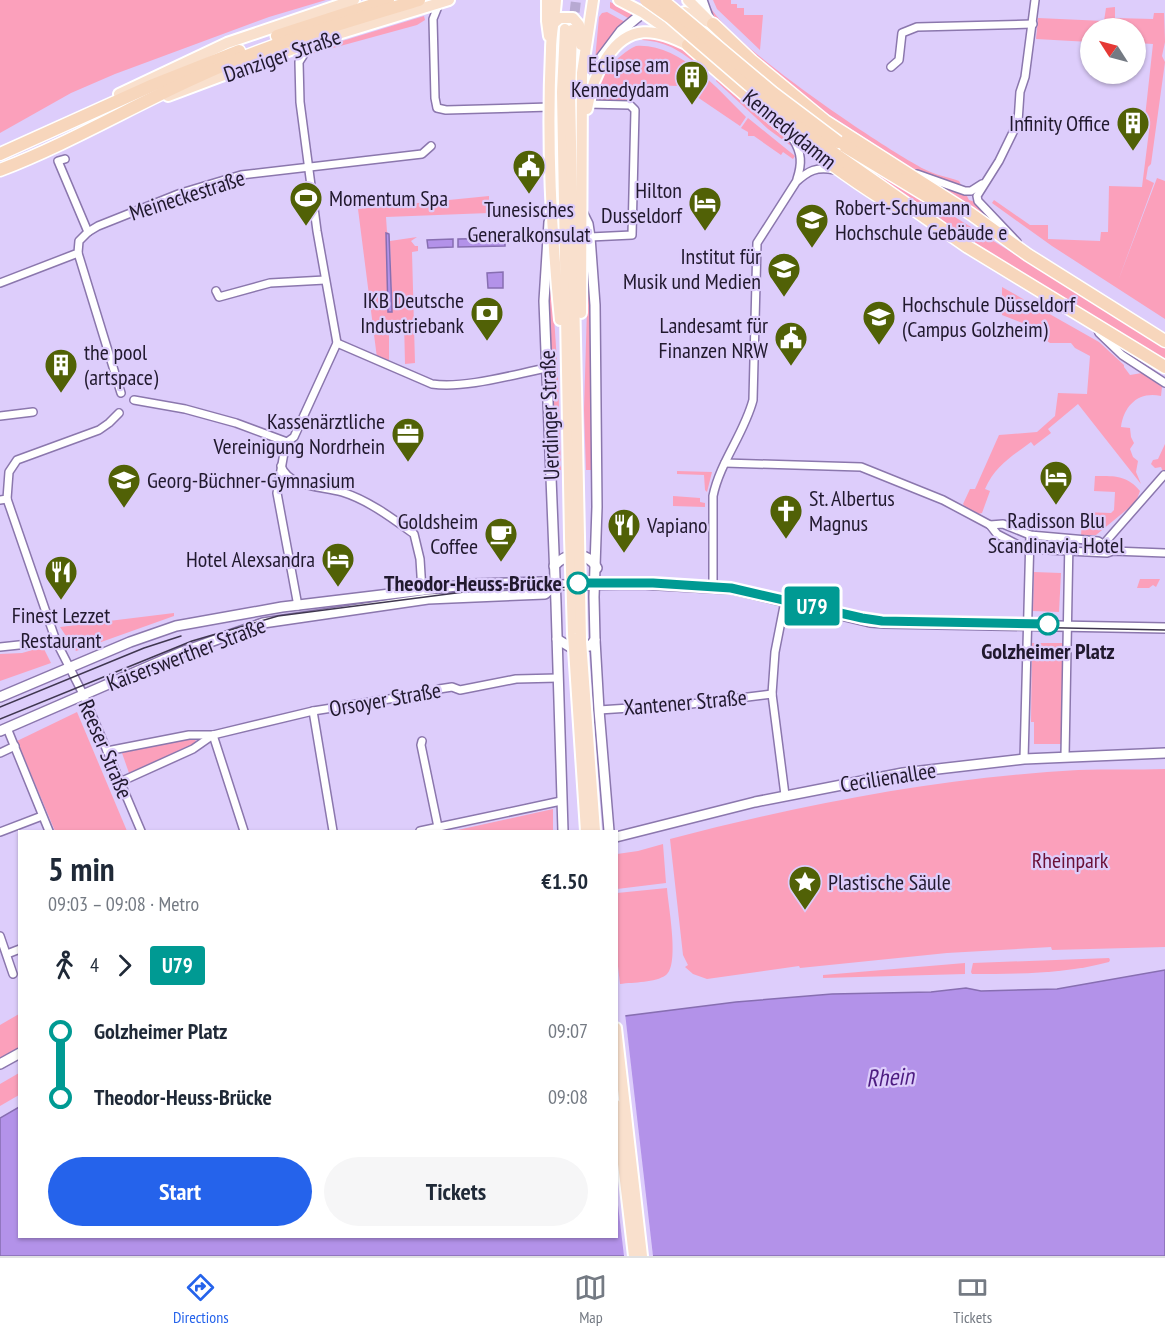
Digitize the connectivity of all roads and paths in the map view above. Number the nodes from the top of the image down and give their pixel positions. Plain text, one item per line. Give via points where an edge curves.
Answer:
1 (354, 0) edge
2 (388, 0) edge
3 (419, 0) edge
4 (547, 0) edge
5 (556, 0) edge
6 (593, 0) edge
7 (619, 0) edge
8 (661, 0) edge
9 (688, 0) edge
10 (702, 0) edge
11 (1035, 0) edge
12 (444, 1) edge
13 (644, 6) edge
14 (368, 10) junction
15 (554, 23) junction
16 (713, 24) junction
17 (1033, 24) junction
18 (675, 34) junction
19 (312, 42) junction
20 (688, 45) junction
21 (551, 48) junction
22 (583, 57) junction
23 (891, 67) dead end
24 (588, 100) junction
25 (550, 107) junction
26 (118, 116) junction
27 (63, 126) junction
28 (786, 130) junction
29 (431, 146) dead end
30 (837, 148) junction
31 (581, 149) junction
32 (0, 154) edge
33 (65, 159) dead end
34 (891, 163) junction
35 (307, 166) junction
36 (0, 170) edge
37 (841, 171) junction
38 (986, 181) junction
39 (796, 182) junction
40 (552, 191) junction
41 (581, 210) junction
42 (87, 232) junction
43 (590, 237) junction
44 (1001, 237) junction
45 (968, 247) junction
46 (78, 253) junction
47 (1028, 255) junction
48 (325, 280) junction
49 (0, 283) edge
50 (216, 291) dead end
51 (1097, 324) junction
52 (1165, 341) edge
53 (337, 343) junction
54 (575, 346) junction
55 (567, 364) junction
56 (1165, 367) edge
57 (547, 368) junction
58 (1165, 383) edge
59 (121, 393) dead end
60 (134, 400) dead end
61 (33, 412) dead end
62 (119, 413) dead end
63 (0, 415) edge
64 (282, 441) junction
65 (725, 464) junction
66 (280, 466) junction
67 (1164, 475) edge
68 (3, 500) edge
69 (990, 525) junction
70 (1030, 535) junction
71 (575, 537) junction
72 (1069, 539) junction
73 (1103, 544) junction
74 (1029, 549) junction
75 (1069, 551) junction
76 (1113, 551) junction
77 (1093, 552) junction
78 (1165, 553) edge
79 (554, 566) junction
80 (597, 568) junction
81 (555, 585) junction
82 (595, 585) junction
83 (713, 588) junction
84 (422, 591) junction
85 (785, 601) junction
86 (298, 606) junction
87 (1028, 625) junction
88 (1069, 626) junction
89 (1165, 628) edge
90 (557, 639) junction
91 (595, 640) junction
92 (56, 641) junction
93 (0, 647) edge
94 (69, 668) junction
95 (558, 678) junction
96 (83, 694) junction
97 (772, 694) junction
98 (0, 697) edge
99 (598, 710) junction
100 (313, 711) junction
101 (4, 729) edge
102 (213, 735) junction
103 (422, 741) dead end
104 (15, 746) junction
105 (107, 751) junction
106 (0, 753) edge
107 (1165, 753) edge
108 (1065, 756) junction
109 (1024, 759) junction
110 (120, 782) junction
111 (785, 795) junction
112 (561, 801) junction
113 (42, 816) junction
114 (438, 827) junction
115 (49, 830) edge
116 (141, 830) edge
117 (244, 830) edge
118 (333, 830) edge
119 (424, 830) edge
120 (563, 830) edge
121 (586, 830) edge
122 (595, 830) edge
123 (609, 830) edge
124 (0, 832) edge
125 (618, 837) edge
126 (0, 936) edge
127 (18, 950) edge
128 (7, 954) junction
129 (13, 974) dead end
130 (618, 1046) edge
131 (18, 1054) edge
132 (0, 1065) edge
133 (618, 1122) edge
134 (634, 1256) edge
135 (642, 1256) edge

1 - 27 main road, Danziger Straße via 218,47 74,116
2 - 14 highway, Danziger Straße
3 - 14 highway, Danziger Straße
4 - 21 main road
5 - 15 main road, Uerdinger Straße
6 - 22 main road, Uerdinger Straße
7 - 13 main road, Kennedydamm
8 - 13 street
8 - 30 highway, Kennedydamm, bridge
9 - 16 main road, Kennedydamm
10 - 16 street
11 - 17 street
12 - 19 main road, Danziger Straße
12 - 25 street via 434,14 433,25 437,108
13 - 18 main road, Kennedydamm
13 - 24 street via 602,56
13 - 30 highway, Kennedydamm, bridge via 670,17 748,84
14 - 26 highway, Danziger Straße via 199,76
14 - 27 highway, Danziger Straße via 211,61
15 - 21 main road, Uerdinger Straße
15 - 22 main road via 565,16 576,21
16 - 18 main road via 680,12 671,19
16 - 34 highway, Kennedydamm via 825,121
17 - 23 street via 917,27 902,33 899,60
17 - 38 street via 1018,122
18 - 20 main road, Kennedydamm
19 - 26 main road, Danziger Straße
19 - 35 street via 301,56 299,67
20 - 24 main road via 660,33 625,37 603,63
20 - 28 highway, Kennedydamm
21 - 25 main road, Uerdinger Straße
22 - 31 main road, Uerdinger Straße
24 - 31 main road
24 - 43 street via 630,105 635,110 632,235
25 - 40 main road, Uerdinger Straße
26 - 36 highway, Danziger Straße
27 - 32 highway, Danziger Straße
28 - 37 highway, Kennedydamm
28 - 39 street via 801,154
29 - 35 street, Meineckestraße via 422,154
30 - 44 highway, Kennedydamm
30 - 45 highway, Kennedydamm
31 - 41 main road, Uerdinger Straße
33 - 42 street via 58,161
34 - 38 street via 965,191
34 - 44 highway, Kennedydamm
35 - 42 street, Meineckestraße via 241,175 181,193
35 - 48 street
37 - 39 street via 819,168
37 - 45 highway, Kennedydamm via 954,244
38 - 47 street via 978,201
39 - 65 street via 757,243 753,400
40 - 55 main road via 557,286
40 - 57 street, Uerdinger Straße via 544,282
41 - 43 street, Uerdinger Straße
41 - 54 main road via 581,313
42 - 46 street via 79,241
43 - 80 street, Uerdinger Straße via 595,304
44 - 47 highway, Kennedydamm
45 - 51 highway, Kennedydamm
46 - 49 street
46 - 59 street
47 - 52 highway, Kennedydamm
48 - 50 street via 270,283 219,297
48 - 53 street
51 - 56 highway, Kennedydamm
51 - 58 street, Kennedydamm via 1099,333 1115,350
53 - 57 street via 439,385
53 - 64 street via 294,437
54 - 55 main road via 569,30 562,92
54 - 71 main road
55 - 71 main road
57 - 79 street, Uerdinger Straße
60 - 64 street via 206,414
61 - 63 street
62 - 68 street via 99,430 17,460 9,472
64 - 66 street via 285,447
65 - 69 street via 861,466 941,499
65 - 83 street via 713,496
66 - 84 street via 292,480 344,492 414,534
66 - 86 street via 277,493
67 - 73 street
68 - 92 street, Reeser Straße
69 - 70 street via 1003,524
69 - 74 street via 998,534
70 - 72 street
70 - 74 street
71 - 121 main road, bridge via 578,721
71 - 122 main road, bridge
72 - 73 street
72 - 75 street
73 - 76 street
73 - 77 street
74 - 75 street
74 - 87 street
75 - 77 street
75 - 88 street
76 - 77 street
76 - 78 street
79 - 80 street via 565,556 579,554
79 - 81 street, Uerdinger Straße
80 - 82 street, Uerdinger Straße
81 - 82 street, Kaiserswerther Straße
81 - 84 street, Kaiserswerther Straße via 483,583
81 - 90 street, Uerdinger Straße
81 - 96 street, Kaiserswerther Straße via 545,594 428,599 263,623
82 - 83 street, Kaiserswerther Straße
82 - 91 street, Uerdinger Straße
83 - 85 street, Kaiserswerther Straße
84 - 86 street, Kaiserswerther Straße
85 - 87 street, Kaiserswerther Straße via 870,622
85 - 97 street
86 - 94 street, Kaiserswerther Straße via 176,626
87 - 88 street, Kaiserswerther Straße
87 - 109 street
88 - 89 street, Kaiserswerther Straße
88 - 108 street
90 - 91 street via 570,647 590,646
90 - 95 street, Uerdinger Straße
91 - 99 street, Uerdinger Straße
92 - 93 street
92 - 94 street, Reeser Straße
94 - 96 street, Reeser Straße
94 - 98 street, Kaiserswerther Straße
95 - 100 street, Orsoyer Straße via 516,679 460,690 452,687 429,695
95 - 112 street, Uerdinger Straße
96 - 101 street, Kaiserswerther Straße
96 - 105 street, Reeser Straße
97 - 99 street, Xantener Straße
97 - 111 street
99 - 123 street, Uerdinger Straße
100 - 102 street, Orsoyer Straße
100 - 118 street
101 - 104 street
102 - 105 street, Orsoyer Straße via 189,735
102 - 110 street, Orsoyer Straße via 193,750
102 - 117 street
103 - 114 street
104 - 106 street
104 - 113 street
105 - 110 street, Reeser Straße
107 - 108 street, Cecilienallee
108 - 109 street, Cecilienallee
109 - 111 street, Cecilienallee via 903,773
110 - 116 street, Reeser Straße
111 - 125 street, Cecilienallee
112 - 114 street
112 - 120 street, Uerdinger Straße
113 - 115 street
113 - 124 street
114 - 119 street
126 - 128 street
127 - 128 street
128 - 129 street
130 - 135 main road
131 - 132 street
133 - 134 main road

